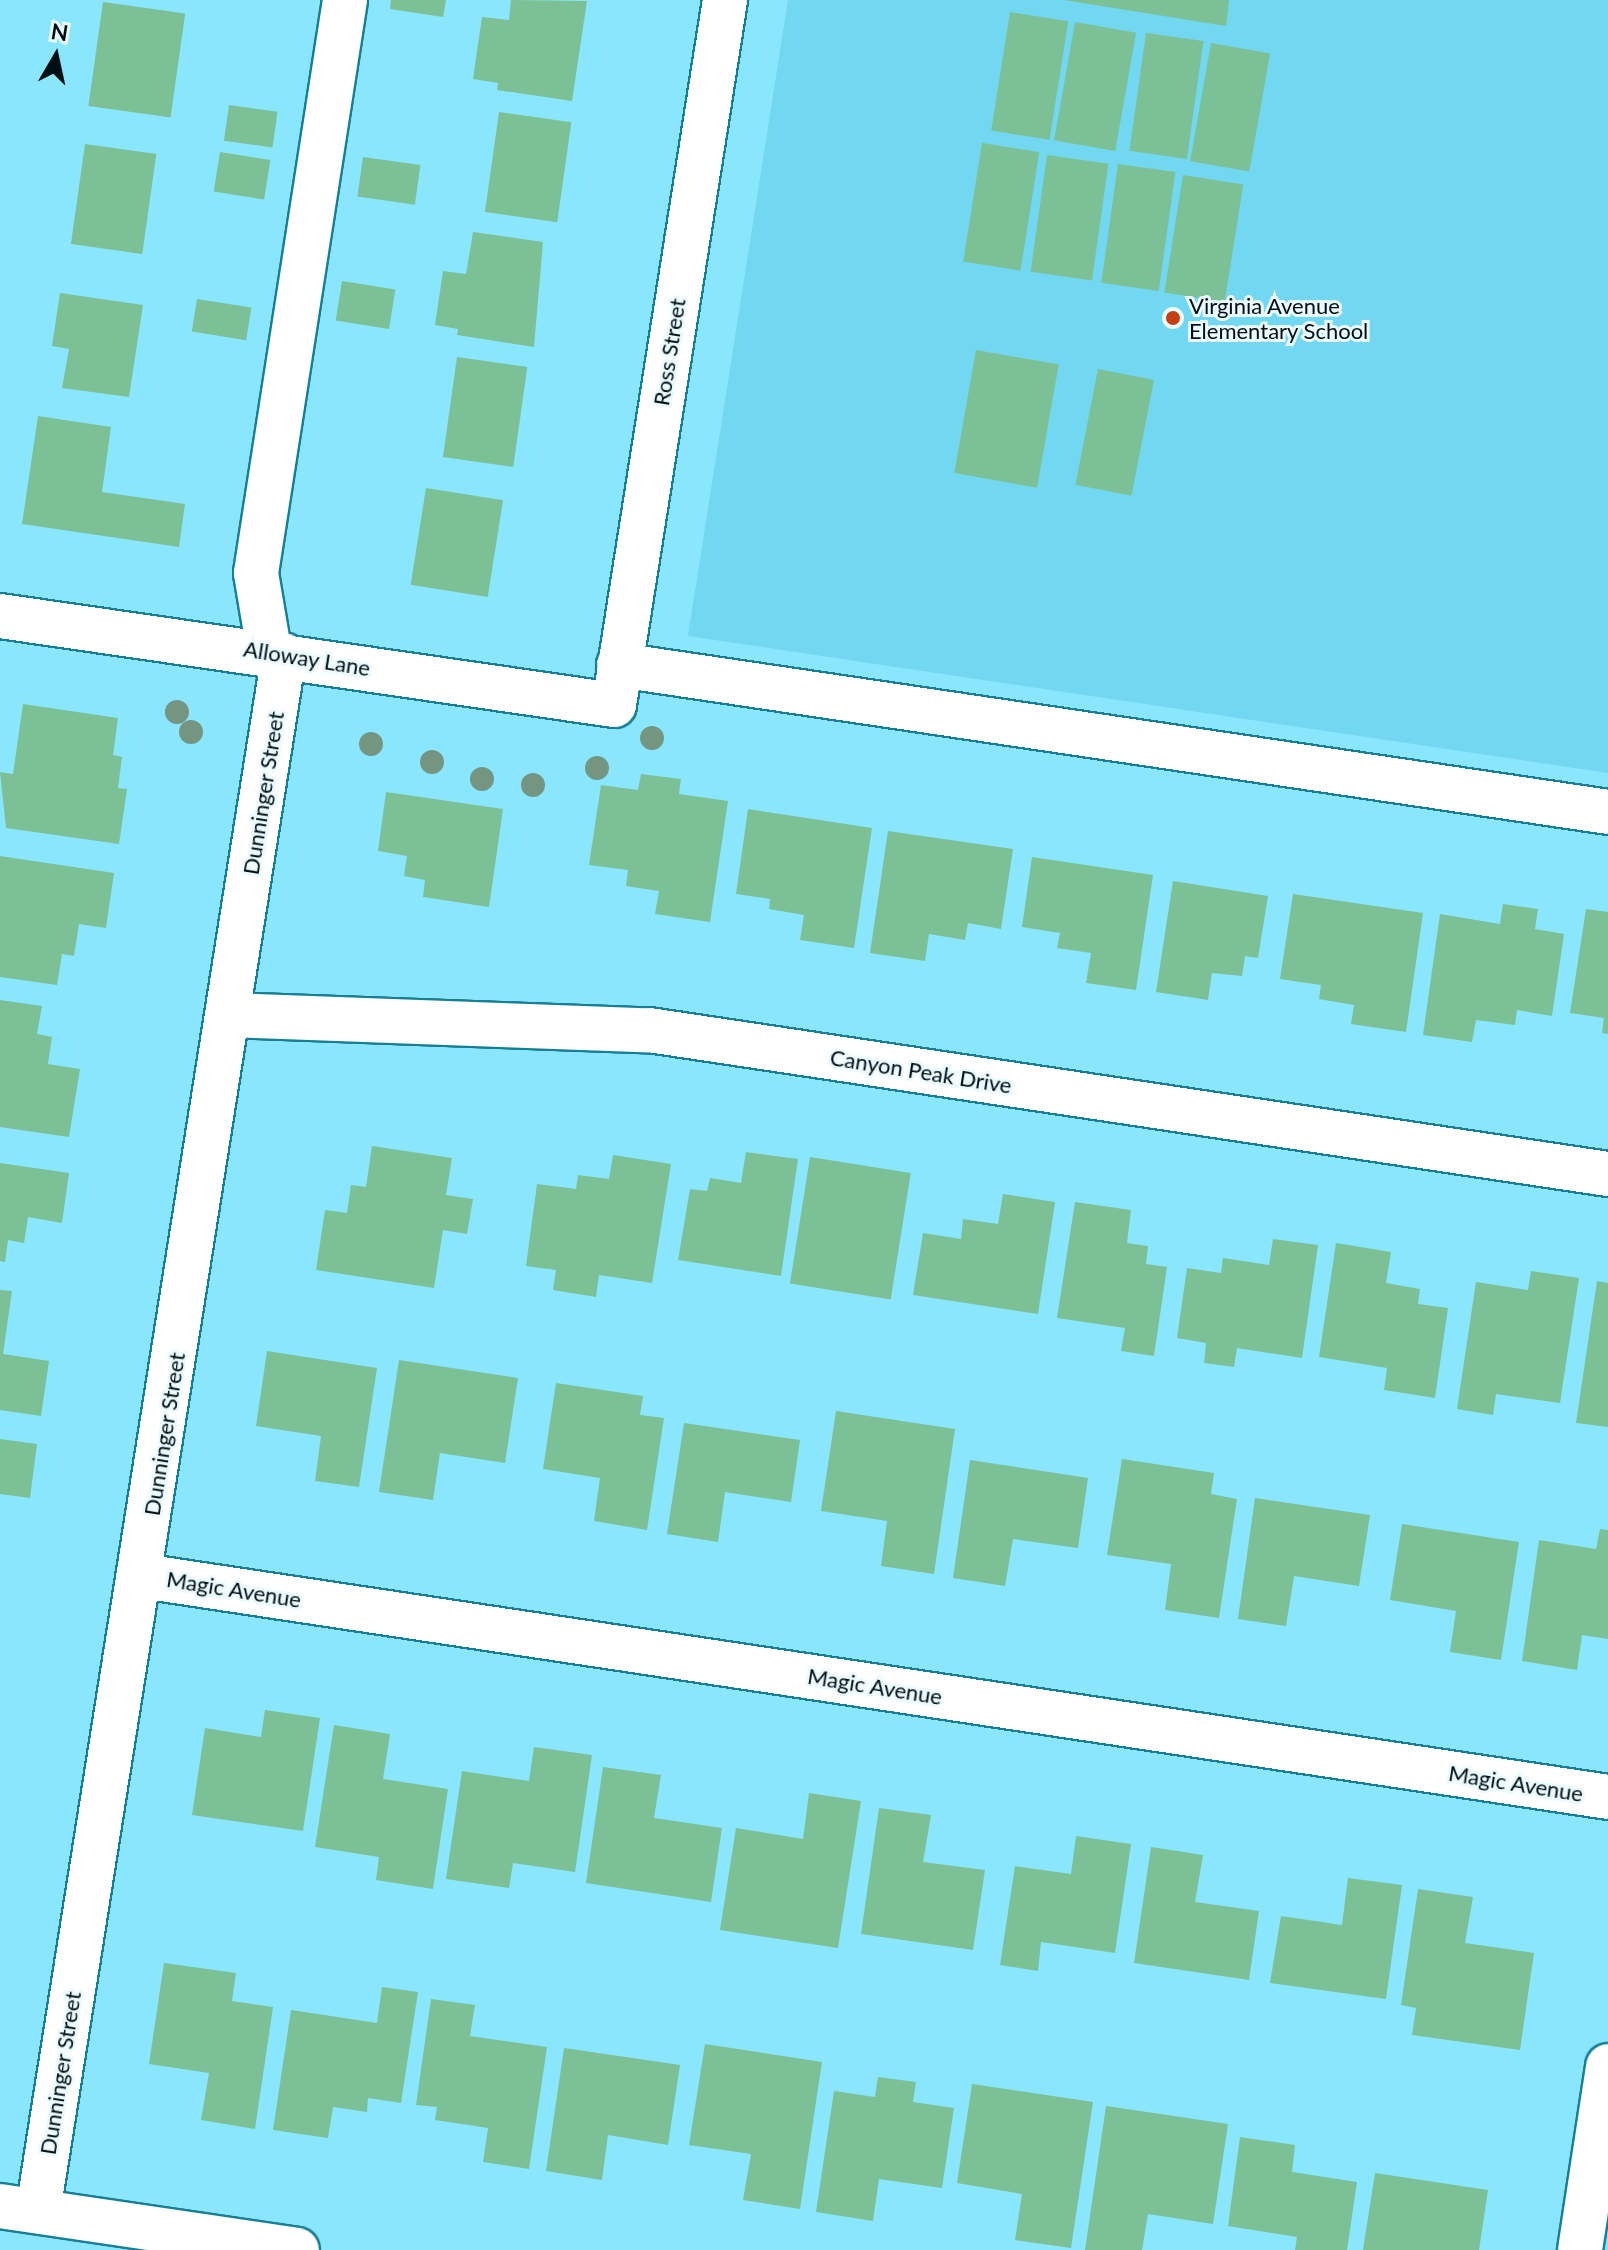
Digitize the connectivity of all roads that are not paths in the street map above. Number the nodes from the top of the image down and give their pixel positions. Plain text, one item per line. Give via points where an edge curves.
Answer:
1 (345, 0) edge
2 (725, 0) edge
3 (0, 616) edge
4 (276, 653) junction
5 (616, 685) junction
6 (1608, 812) edge
7 (230, 1015) junction
8 (1608, 1174) edge
9 (142, 1576) junction
10 (1608, 1797) edge
11 (1608, 2066) edge
12 (19, 2208) edge
13 (297, 2250) edge
14 (1580, 2250) edge

1 - 4 street, Dunninger Street via 256,573
2 - 5 street, Ross Street
3 - 4 street, Alloway Lane
4 - 5 street, Alloway Lane
4 - 7 street, Dunninger Street
5 - 6 street, Alloway Lane
7 - 8 street, Canyon Peak Drive via 649,1030
7 - 9 street, Dunninger Street
9 - 10 street, Magic Avenue
9 - 12 street, Dunninger Street
11 - 14 street
12 - 13 street

